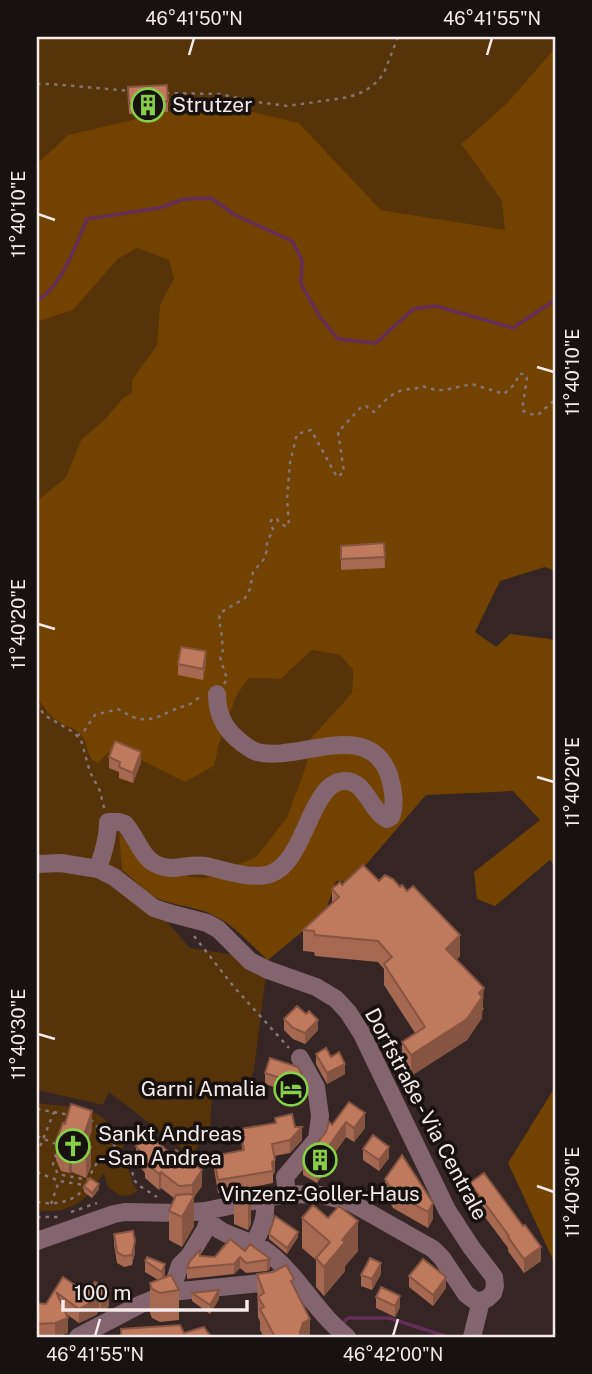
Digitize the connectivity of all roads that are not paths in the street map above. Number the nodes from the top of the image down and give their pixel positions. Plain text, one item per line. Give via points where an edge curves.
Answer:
1 (217, 695) road end
2 (37, 864) edge
3 (98, 869) junction
4 (300, 1058) road end
5 (288, 1194) junction
6 (265, 1199) junction
7 (207, 1216) junction
8 (37, 1241) edge
9 (253, 1244) junction
10 (288, 1271) junction
11 (171, 1292) junction
12 (481, 1304) junction
13 (78, 1337) edge
14 (347, 1337) edge
15 (472, 1337) edge

1 - 3 street via 227,730 257,752 340,745 368,749 390,778 391,817 378,813 354,783 338,782 316,804 288,861 268,875 201,865 163,867 148,859 125,824 108,822
2 - 3 street, Dorfstraße - Via Centrale
3 - 12 street, Dorfstraße - Via Centrale via 154,908 218,929 250,961 316,987 348,1012 447,1210 494,1277 493,1293
4 - 5 street via 316,1087 320,1116 317,1139 285,1177
5 - 6 street
5 - 12 street via 350,1202 389,1223 433,1249 466,1294
6 - 7 street
6 - 9 street via 262,1228
7 - 8 street via 125,1212
7 - 9 street via 219,1230
7 - 11 street via 205,1230 180,1265
9 - 10 street
10 - 11 street via 271,1282
10 - 14 street
11 - 13 street
12 - 15 street

